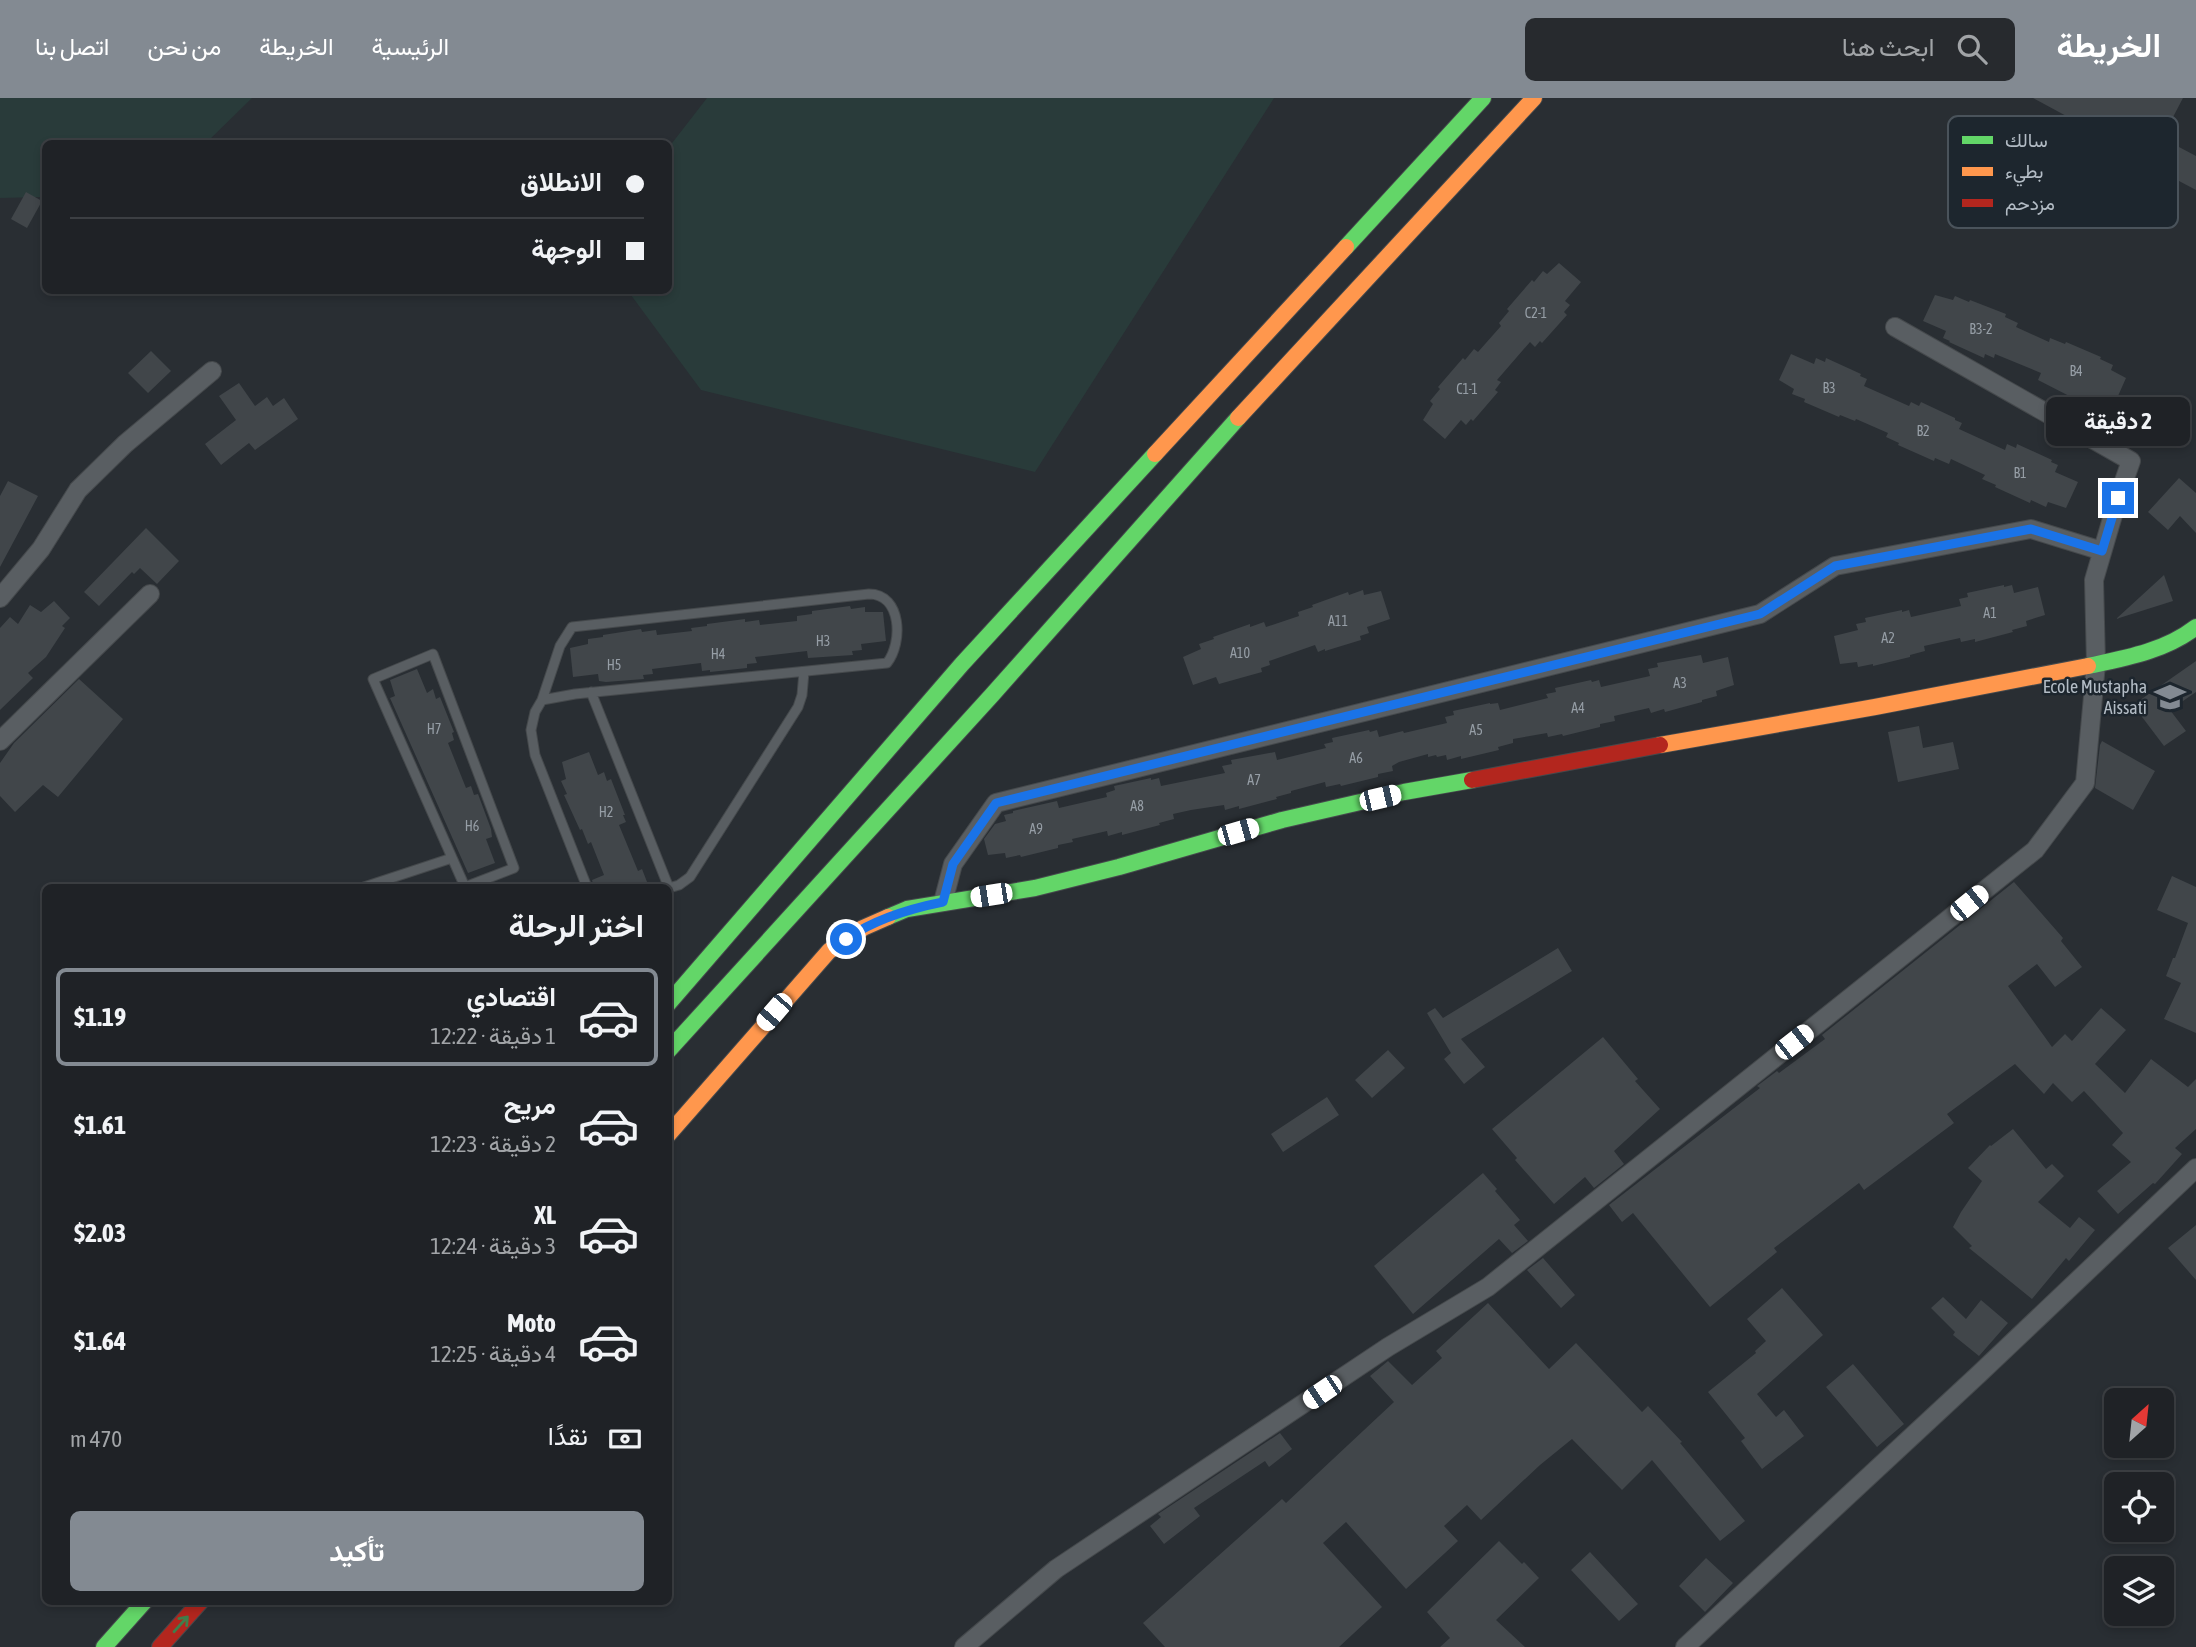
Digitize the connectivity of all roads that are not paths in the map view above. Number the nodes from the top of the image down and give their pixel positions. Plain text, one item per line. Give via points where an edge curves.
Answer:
1 (1483, 98) edge
2 (1534, 98) edge
3 (1895, 327) dead end
4 (212, 370) dead end
5 (2102, 551) junction
6 (150, 594) dead end
7 (0, 598) edge
8 (2196, 627) edge
9 (2096, 664) junction
10 (804, 672) junction
11 (591, 692) junction
12 (542, 700) junction
13 (0, 741) edge
14 (452, 858) junction
15 (372, 884) edge
16 (464, 884) edge
17 (473, 884) edge
18 (586, 884) edge
19 (668, 884) edge
20 (672, 887) edge
21 (943, 902) junction
22 (672, 999) edge
23 (672, 1047) edge
24 (672, 1130) edge
25 (2196, 1168) edge
26 (141, 1605) edge
27 (197, 1605) edge
28 (104, 1647) edge
29 (160, 1647) edge
30 (964, 1647) edge
31 (1685, 1647) edge

1 - 22 main road via 962,664
2 - 23 main road via 1260,393
3 - 5 street via 2131,461
4 - 7 street via 78,490 41,549
5 - 9 street via 2094,580
5 - 21 street via 2031,529 1835,566 1760,614 996,803 953,864
6 - 13 street
8 - 9 main road via 2179,640
9 - 21 main road via 1404,792 1282,820 1035,888
9 - 30 street via 2085,783 2035,850 1488,1287 1388,1348 1056,1569
10 - 11 lane
10 - 12 lane via 887,663 897,645 895,611 887,599 869,594 572,627 560,646
10 - 20 lane via 798,706 690,877
11 - 12 lane
11 - 19 lane
12 - 18 lane via 531,730 535,755
14 - 15 lane
14 - 16 lane
14 - 17 lane via 373,679 433,654 514,868
21 - 24 main road via 907,909 863,928 829,951
25 - 31 street
26 - 28 main road
29 -> 27 main road

